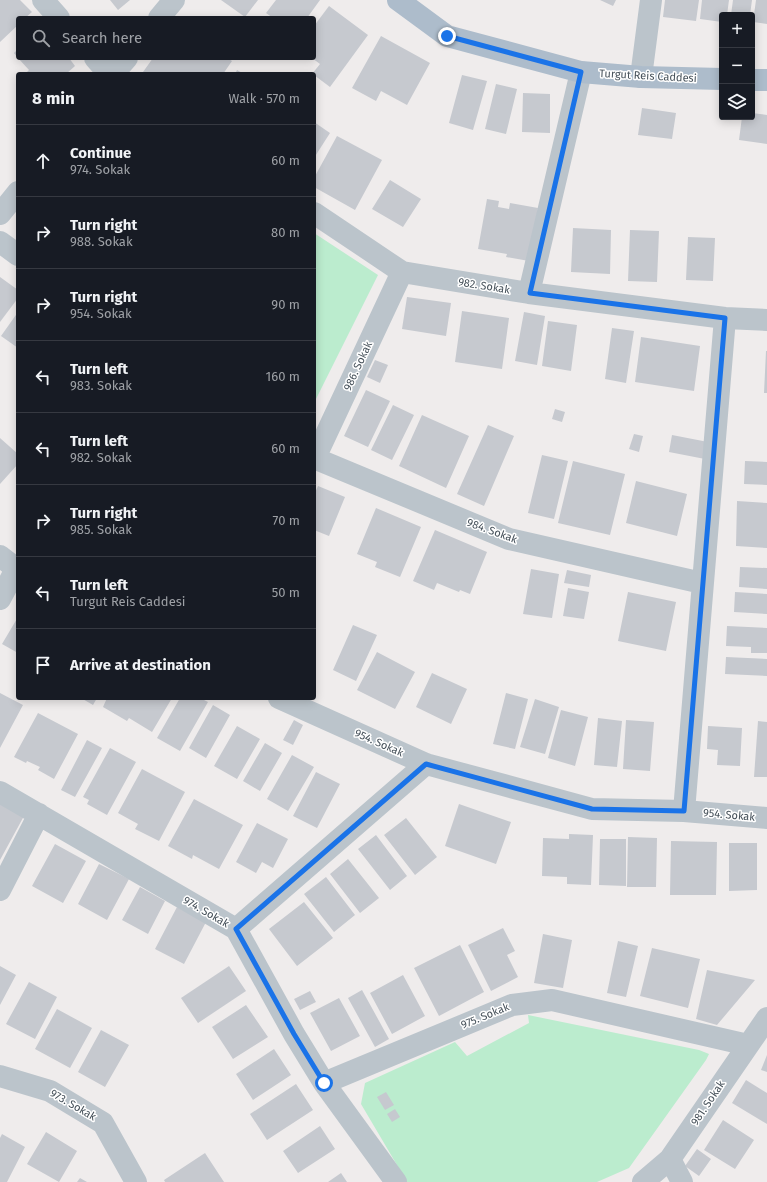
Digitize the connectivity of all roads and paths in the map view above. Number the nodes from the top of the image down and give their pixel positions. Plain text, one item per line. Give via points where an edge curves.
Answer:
1 (43, 0) edge
2 (174, 0) edge
3 (398, 0) edge
4 (651, 0) edge
5 (57, 16) edge
6 (161, 16) edge
7 (97, 60) edge
8 (124, 60) edge
9 (107, 72) edge
10 (115, 72) edge
11 (581, 72) junction
12 (641, 77) junction
13 (719, 79) edge
14 (755, 80) edge
15 (767, 80) edge
16 (16, 194) edge
17 (0, 214) edge
18 (316, 214) edge
19 (0, 242) edge
20 (16, 254) edge
21 (402, 272) junction
22 (530, 293) junction
23 (725, 318) junction
24 (767, 320) edge
25 (316, 455) edge
26 (316, 460) edge
27 (11, 565) edge
28 (702, 583) junction
29 (0, 599) edge
30 (283, 700) edge
31 (426, 764) junction
32 (0, 792) edge
33 (684, 811) junction
34 (39, 814) junction
35 (767, 818) edge
36 (0, 890) edge
37 (236, 929) junction
38 (767, 1018) edge
39 (748, 1044) junction
40 (0, 1076) edge
41 (324, 1083) junction
42 (670, 1159) junction
43 (136, 1182) edge
44 (396, 1182) edge
45 (643, 1182) edge
46 (682, 1182) edge

1 - 5 street
2 - 6 street
3 - 11 main road, Turgut Reis Caddesi via 447,36
4 - 12 street
7 - 9 street
8 - 10 street
11 - 12 main road, Turgut Reis Caddesi
11 - 22 street
12 - 13 main road, Turgut Reis Caddesi
14 - 15 main road
16 - 17 street
18 - 21 street, 982. Sokak
19 - 20 street
21 - 22 street, 982. Sokak
21 - 25 street, 986. Sokak
22 - 23 street, 982. Sokak
23 - 24 street, 982. Sokak
23 - 28 street
26 - 28 street, 984. Sokak via 509,539
27 - 29 street
28 - 33 street
30 - 31 street, 954. Sokak
31 - 33 street, 954. Sokak via 592,809
31 - 37 street
32 - 34 street, 974. Sokak
33 - 35 street, 954. Sokak
34 - 36 street
34 - 37 street, 974. Sokak
37 - 41 street, 974. Sokak
38 - 39 street, 981. Sokak
39 - 41 street, 975. Sokak via 552,1000 512,1005
39 - 42 street, 981. Sokak
40 - 43 street, 973. Sokak via 50,1091 103,1123
41 - 44 street, 974. Sokak
42 - 45 street, 981. Sokak
42 - 46 street

